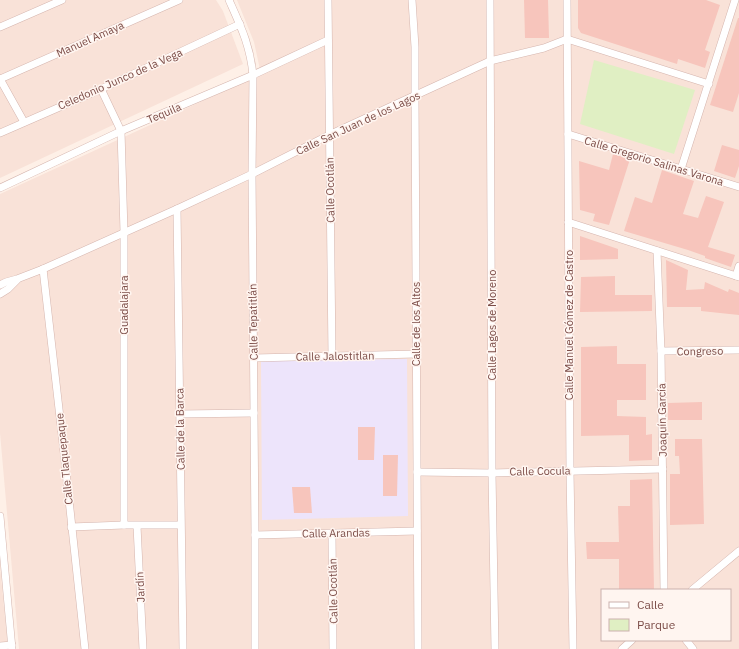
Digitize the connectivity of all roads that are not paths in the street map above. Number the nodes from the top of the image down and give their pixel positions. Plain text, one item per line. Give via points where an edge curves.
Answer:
1 (62, 0) edge
2 (180, 0) edge
3 (229, 0) edge
4 (328, 0) edge
5 (412, 0) edge
6 (490, 0) edge
7 (567, 0) edge
8 (735, 0) edge
9 (240, 24) junction
10 (0, 27) edge
11 (567, 39) junction
12 (328, 40) junction
13 (490, 61) junction
14 (253, 75) junction
15 (0, 79) edge
16 (708, 84) junction
17 (101, 89) junction
18 (416, 96) junction
19 (24, 122) junction
20 (121, 131) junction
21 (0, 133) edge
22 (568, 134) junction
23 (329, 136) junction
24 (681, 169) junction
25 (252, 174) junction
26 (0, 188) edge
27 (739, 188) edge
28 (177, 209) junction
29 (568, 222) junction
30 (124, 232) junction
31 (657, 251) junction
32 (739, 266) edge
33 (43, 269) junction
34 (737, 277) edge
35 (17, 279) junction
36 (0, 285) edge
37 (0, 294) edge
38 (739, 350) edge
39 (661, 352) junction
40 (416, 354) junction
41 (332, 356) junction
42 (254, 358) junction
43 (254, 413) junction
44 (180, 414) junction
45 (663, 469) junction
46 (570, 471) junction
47 (417, 472) junction
48 (492, 473) junction
49 (0, 516) edge
50 (124, 525) junction
51 (180, 525) junction
52 (137, 526) junction
53 (71, 527) junction
54 (417, 531) junction
55 (255, 534) junction
56 (332, 534) junction
57 (739, 551) edge
58 (664, 589) edge
59 (693, 589) edge
60 (631, 641) edge
61 (687, 641) edge
62 (0, 646) edge
63 (12, 647) edge
64 (85, 649) edge
65 (143, 649) edge
66 (182, 649) edge
67 (255, 649) edge
68 (333, 649) edge
69 (418, 649) edge
70 (495, 649) edge
71 (573, 649) edge
72 (622, 649) edge
73 (693, 649) edge

1 - 10 street
2 - 15 street, Manuel Amaya
3 - 9 street, Calle Tepatitlán
4 - 12 street, Calle Ocotlán
5 - 18 street, Calle de los Altos
6 - 13 street, Calle Lagos de Moreno
7 - 11 street, Calle Manuel Gómez de Castro
8 - 16 street
9 - 14 street, Calle Tepatitlán via 248,44
9 - 17 street, Celedonio Junco de la Vega
11 - 13 street, Calle San Juan de los Lagos via 544,48
11 - 16 street
11 - 22 street, Calle Manuel Gómez de Castro
12 - 14 street, Tequila
12 - 23 street, Calle Ocotlán
13 - 18 street, Calle San Juan de los Lagos
13 - 48 street, Calle Lagos de Moreno
14 - 20 street, Tequila
14 - 25 street, Calle Tepatitlán
15 - 19 street
16 - 24 street
17 - 19 street, Celedonio Junco de la Vega
17 - 20 street, Guadalajara
18 - 23 street, Calle San Juan de los Lagos
18 - 40 street, Calle de los Altos
19 - 21 street, Celedonio Junco de la Vega
20 - 26 street, Tequila
20 - 30 street, Guadalajara
22 - 24 street, Calle Gregorio Salinas Varona
22 - 29 street, Calle Manuel Gómez de Castro
23 - 25 street, Calle San Juan de los Lagos
23 - 41 street, Calle Ocotlán
24 - 27 street, Calle Gregorio Salinas Varona
25 - 28 street, Calle San Juan de los Lagos
25 - 42 street, Calle Tepatitlán
28 - 30 street, Calle San Juan de los Lagos
28 - 44 street, Calle de la Barca
29 - 31 street
29 - 46 street, Calle Manuel Gómez de Castro
30 - 33 street, Calle San Juan de los Lagos
30 - 50 street, Guadalajara
31 - 34 street
31 - 39 street, Joaquín García
32 - 34 street
33 - 35 street, Calle San Juan de los Lagos
33 - 53 street, Calle Tlaquepaque
35 - 36 street, Calle San Juan de los Lagos
35 - 37 street, Calle San Juan de los Lagos
38 - 39 street, Congreso
39 - 45 street, Joaquín García
40 - 41 street, Calle Jalostitlan
40 - 47 street, Calle de los Altos
41 - 42 street, Calle Jalostitlan
42 - 43 street, Calle Tepatitlán
43 - 44 street
43 - 55 street, Calle Tepatitlán
44 - 51 street, Calle de la Barca
45 - 46 street, Calle Cocula
45 - 58 street, Joaquín García
46 - 48 street, Calle Cocula
46 - 71 street, Calle Manuel Gómez de Castro
47 - 48 street, Calle Cocula
47 - 54 street, Calle de los Altos
48 - 70 street, Calle Lagos de Moreno
49 - 63 street
50 - 52 street
50 - 53 street
51 - 52 street
51 - 66 street, Calle de la Barca
52 - 65 street, Jardín
53 - 64 street, Calle Tlaquepaque
54 - 56 street, Calle Arandas
54 - 69 street, Calle de los Altos
55 - 56 street, Calle Arandas
55 - 67 street, Calle Tepatitlán
56 - 68 street, Calle Ocotlán
57 - 59 street
60 - 72 street
61 - 73 street
62 - 63 street

